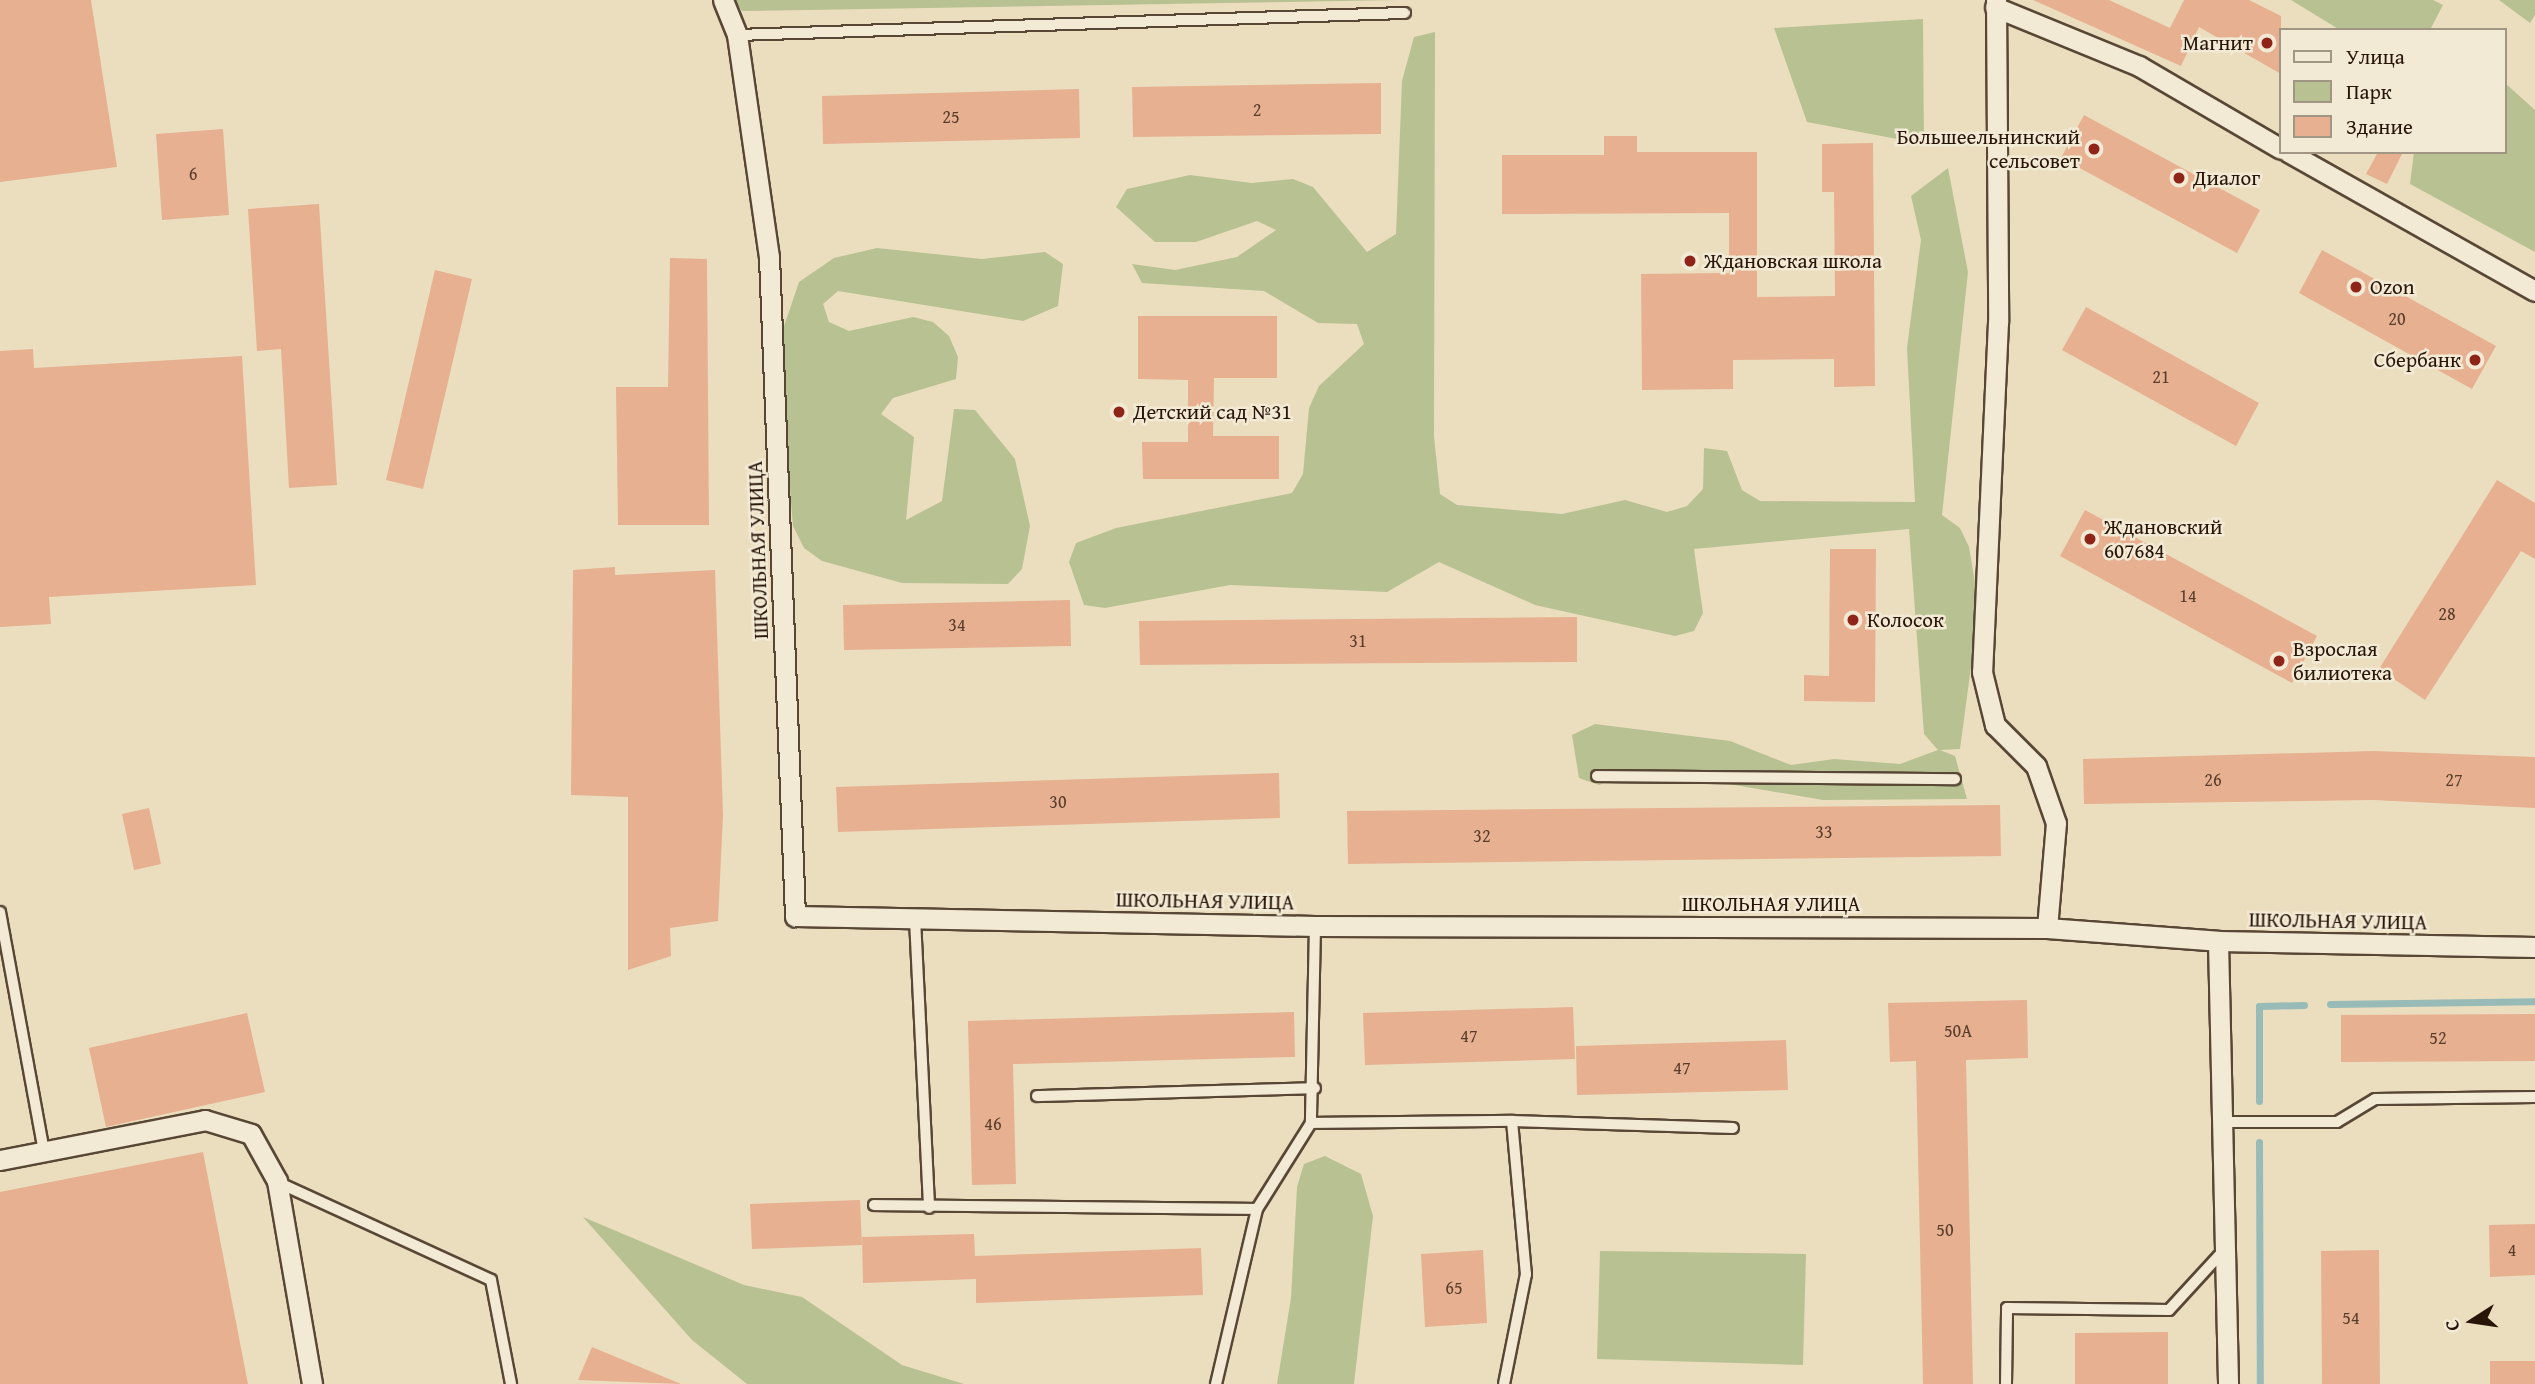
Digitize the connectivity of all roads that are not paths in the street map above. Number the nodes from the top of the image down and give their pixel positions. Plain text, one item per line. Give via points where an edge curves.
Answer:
1 (723, 0) edge
2 (1996, 4) edge
3 (1405, 13) dead end
4 (737, 35) junction
5 (2280, 148) edge
6 (2292, 154) edge
7 (2535, 291) edge
8 (1597, 776) dead end
9 (1955, 779) dead end
10 (0, 912) edge
11 (915, 919) junction
12 (1315, 926) junction
13 (2047, 928) junction
14 (2218, 941) junction
15 (2535, 947) edge
16 (1315, 1088) junction
17 (1037, 1096) dead end
18 (2535, 1097) edge
19 (1512, 1121) junction
20 (2225, 1122) junction
21 (1311, 1124) junction
22 (1733, 1128) dead end
23 (44, 1151) junction
24 (0, 1160) edge
25 (277, 1181) junction
26 (874, 1205) dead end
27 (929, 1208) junction
28 (1257, 1209) junction
29 (2227, 1248) junction
30 (312, 1384) edge
31 (512, 1384) edge
32 (1216, 1384) edge
33 (1504, 1384) edge
34 (2006, 1384) edge
35 (2228, 1384) edge

1 - 4 street, ШКОЛЬНАЯ УЛИЦА
2 - 5 street via 2139,66
2 - 13 street via 1998,322 1982,672 1995,725 2036,766 2056,823
3 - 4 lane
4 - 11 street, ШКОЛЬНАЯ УЛИЦА via 769,257 794,916
6 - 7 street
8 - 9 lane
10 - 23 lane
11 - 12 street, ШКОЛЬНАЯ УЛИЦА
11 - 27 lane
12 - 13 street, ШКОЛЬНАЯ УЛИЦА
12 - 16 lane
13 - 14 street, ШКОЛЬНАЯ УЛИЦА
14 - 15 street, ШКОЛЬНАЯ УЛИЦА
14 - 20 street
16 - 17 lane
16 - 21 lane
18 - 20 lane via 2375,1099 2337,1122
19 - 21 lane
19 - 22 lane
19 - 33 lane via 1526,1274
20 - 29 street
21 - 28 lane
23 - 24 street
23 - 25 street via 205,1120 251,1134
25 - 30 street
25 - 31 lane via 491,1280
26 - 27 lane
27 - 28 lane
28 - 32 lane
29 - 34 lane via 2169,1310 2007,1308
29 - 35 street

